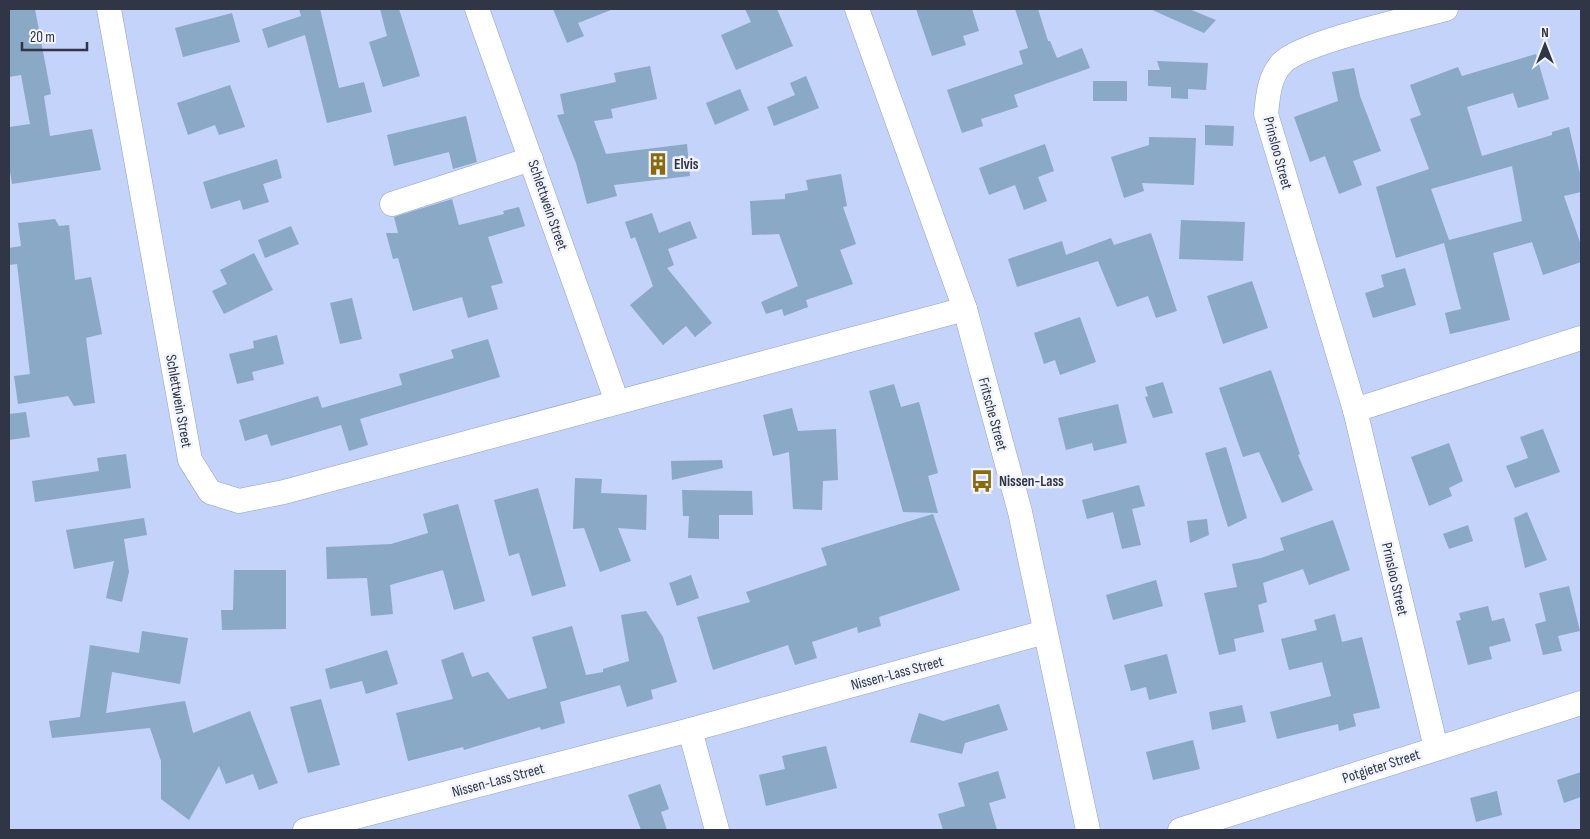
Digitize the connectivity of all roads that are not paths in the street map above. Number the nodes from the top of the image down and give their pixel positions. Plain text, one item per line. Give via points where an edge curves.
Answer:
1 (108, 9) edge
2 (477, 9) edge
3 (857, 9) edge
4 (1446, 9) edge
5 (531, 159) junction
6 (392, 204) dead end
7 (965, 309) junction
8 (1581, 338) edge
9 (617, 402) junction
10 (1355, 410) junction
11 (1045, 632) junction
12 (1581, 703) edge
13 (690, 730) junction
14 (1436, 748) junction
15 (305, 830) edge
16 (716, 830) edge
17 (1088, 830) edge
18 (1180, 830) edge

1 - 9 street, Schlettwein Street via 190,460 210,492 239,501 284,492
2 - 5 street, Schlettwein Street
3 - 7 street, Fritsche Street
4 - 10 street, Prinsloo Street via 1312,46 1282,63 1269,86 1266,114
5 - 6 street
5 - 9 street, Schlettwein Street
7 - 9 street, Schlettwein Street
7 - 11 street, Fritsche Street via 1020,512
8 - 10 street
10 - 14 street, Prinsloo Street
11 - 13 street, Nissen-Lass Street
11 - 17 street, Fritsche Street
12 - 14 street, Potgieter Street
13 - 15 street, Nissen-Lass Street
13 - 16 street
14 - 18 street, Potgieter Street

